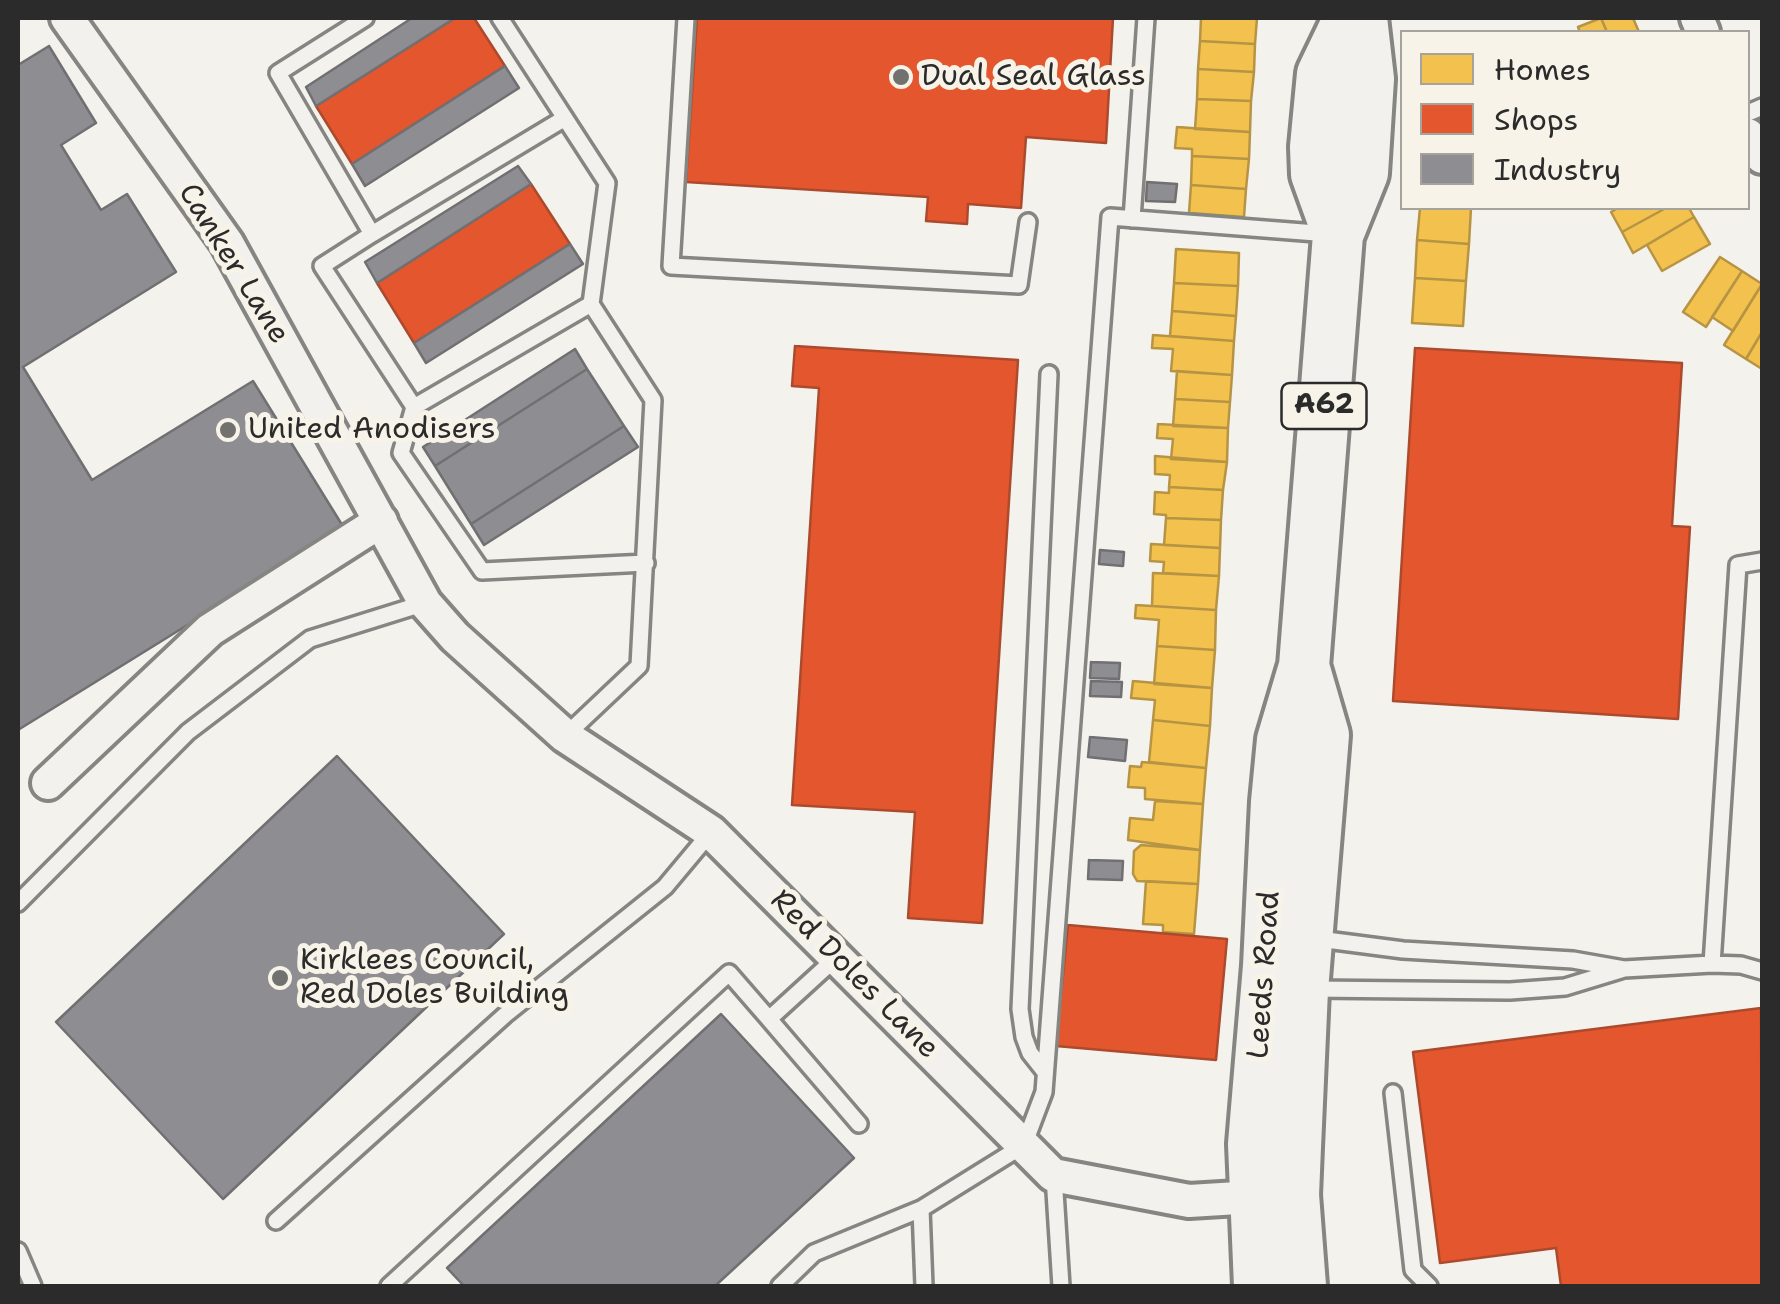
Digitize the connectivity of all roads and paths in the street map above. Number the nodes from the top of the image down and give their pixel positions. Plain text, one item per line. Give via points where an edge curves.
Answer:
1 (67, 18) edge
2 (366, 18) edge
3 (500, 18) edge
4 (686, 18) edge
5 (1146, 18) edge
6 (1350, 18) edge
7 (1362, 18) edge
8 (565, 118) junction
9 (1132, 218) junction
10 (1028, 222) dead end
11 (372, 234) junction
12 (1338, 235) junction
13 (591, 304) junction
14 (1049, 374) dead end
15 (414, 407) junction
16 (381, 522) junction
17 (1762, 561) edge
18 (646, 563) junction
19 (424, 602) junction
20 (455, 638) joint
21 (565, 736) junction
22 (48, 782) dead end
23 (711, 832) junction
24 (18, 903) edge
25 (837, 957) junction
26 (1712, 964) junction
27 (1289, 965) junction
28 (1624, 969) junction
29 (1762, 971) edge
30 (769, 1018) junction
31 (1045, 1072) junction
32 (1393, 1092) dead end
33 (859, 1124) dead end
34 (1024, 1145) junction
35 (1054, 1175) junction
36 (1274, 1196) junction
37 (921, 1209) junction
38 (276, 1221) dead end
39 (18, 1251) edge
40 (34, 1286) edge
41 (389, 1286) edge
42 (780, 1286) edge
43 (924, 1286) edge
44 (1061, 1286) edge
45 (1259, 1286) edge
46 (1301, 1286) edge
47 (1429, 1286) edge

1 - 16 street, Canker Lane via 227,244
2 - 11 lane via 278,73
3 - 8 lane
4 - 10 lane via 672,266 1019,285
5 - 9 lane
6 - 12 main road, Leeds Road / A62 via 1322,74 1315,147 1316,174
7 - 12 main road, Leeds Road / A62 via 1370,79 1363,174
8 - 11 lane
8 - 13 lane via 607,183
9 - 12 lane
9 - 31 lane via 1110,217
11 - 15 lane via 322,266
12 - 27 main road, Leeds Road / A62 via 1304,666 1282,740 1276,802
13 - 15 lane
13 - 18 lane via 653,400
14 - 31 lane via 1020,1009 1030,1053
15 - 18 lane via 401,453 482,570
16 - 19 street, Canker Lane
16 - 22 street via 210,630
17 - 26 lane via 1738,564
18 - 21 lane via 639,666
19 - 20 street, Canker Lane
19 - 24 lane via 310,639 188,732
20 - 21 street, Red Doles Lane
21 - 23 street, Red Doles Lane
23 - 25 street, Red Doles Lane
23 - 38 lane via 665,887 505,1015
25 - 30 lane
25 - 34 street, Red Doles Lane
26 - 28 lane
26 - 29 lane
27 - 28 lane via 1420,951
27 - 28 lane via 1510,991 1565,987
27 - 36 main road, Leeds Road / A62 via 1253,1144
30 - 33 lane
30 - 41 lane via 729,973
31 - 34 lane
32 - 47 lane via 1413,1270
34 - 35 street, Red Doles Lane
34 - 37 lane
35 - 36 street via 1190,1201
35 - 44 lane
36 - 45 main road, Leeds Road / A62
36 - 46 main road, Leeds Road / A62
37 - 42 lane via 814,1253
37 - 43 lane
39 - 40 lane

